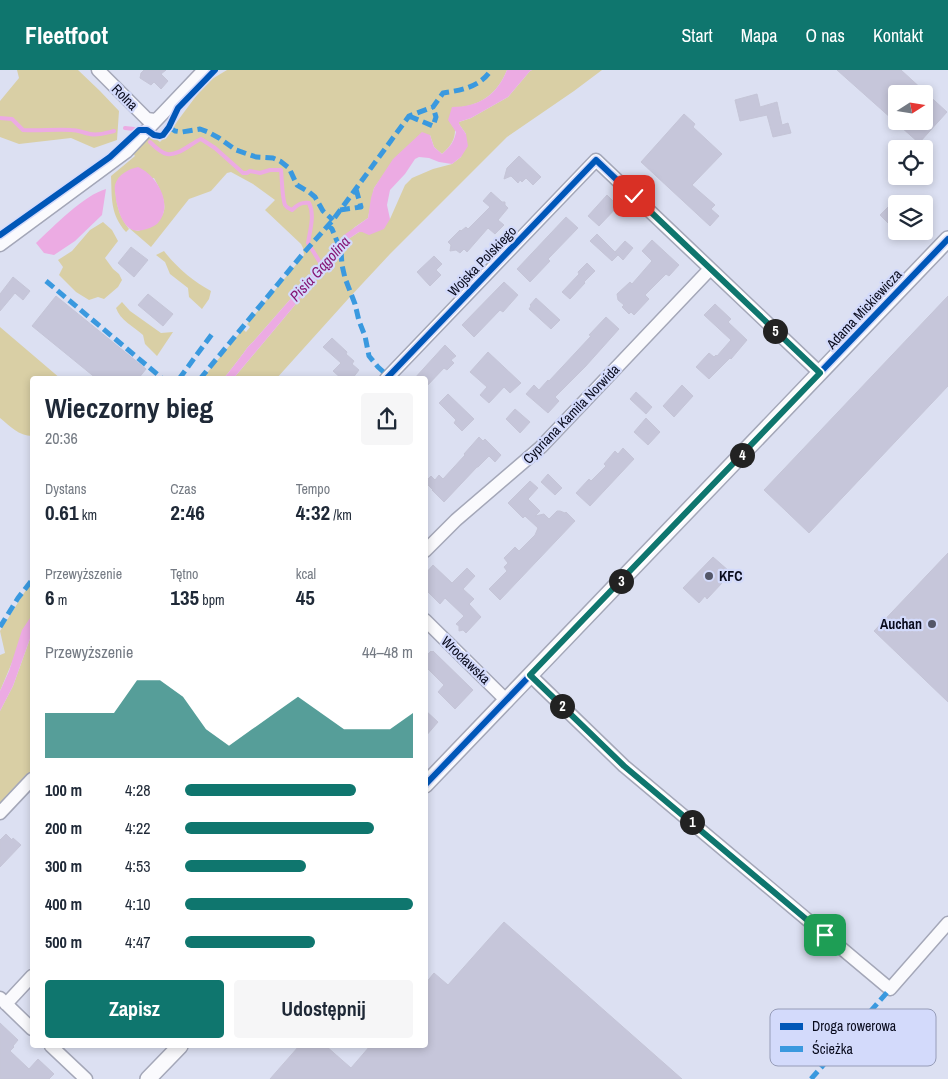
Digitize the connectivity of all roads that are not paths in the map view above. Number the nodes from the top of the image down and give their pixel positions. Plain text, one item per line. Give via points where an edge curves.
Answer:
1 (98, 70) edge
2 (204, 70) edge
3 (151, 125) junction
4 (948, 239) edge
5 (0, 245) edge
6 (710, 269) junction
7 (820, 373) junction
8 (389, 376) edge
9 (428, 548) edge
10 (428, 623) edge
11 (530, 675) junction
12 (507, 701) junction
13 (30, 781) edge
14 (428, 783) edge
15 (0, 813) edge
16 (948, 923) edge
17 (30, 978) edge
18 (3, 1001) edge
19 (30, 1027) edge
20 (53, 1048) edge
21 (178, 1048) edge
22 (86, 1079) edge
23 (148, 1079) edge

1 - 3 street, Rolna
2 - 3 street
3 - 5 street via 126,152
4 - 7 street, Adama Mickiewicza
6 - 7 street
6 - 8 street, Wojska Polskiego via 596,160
6 - 9 street, Cypriana Kamila Norwida via 542,447
7 - 11 street, Adama Mickiewicza
10 - 12 street, Wrocławska
11 - 12 street, Adama Mickiewicza
11 - 16 street via 624,766 890,989
12 - 14 street, Adama Mickiewicza
13 - 15 street
17 - 18 street
18 - 19 street
20 - 22 street
21 - 23 street

